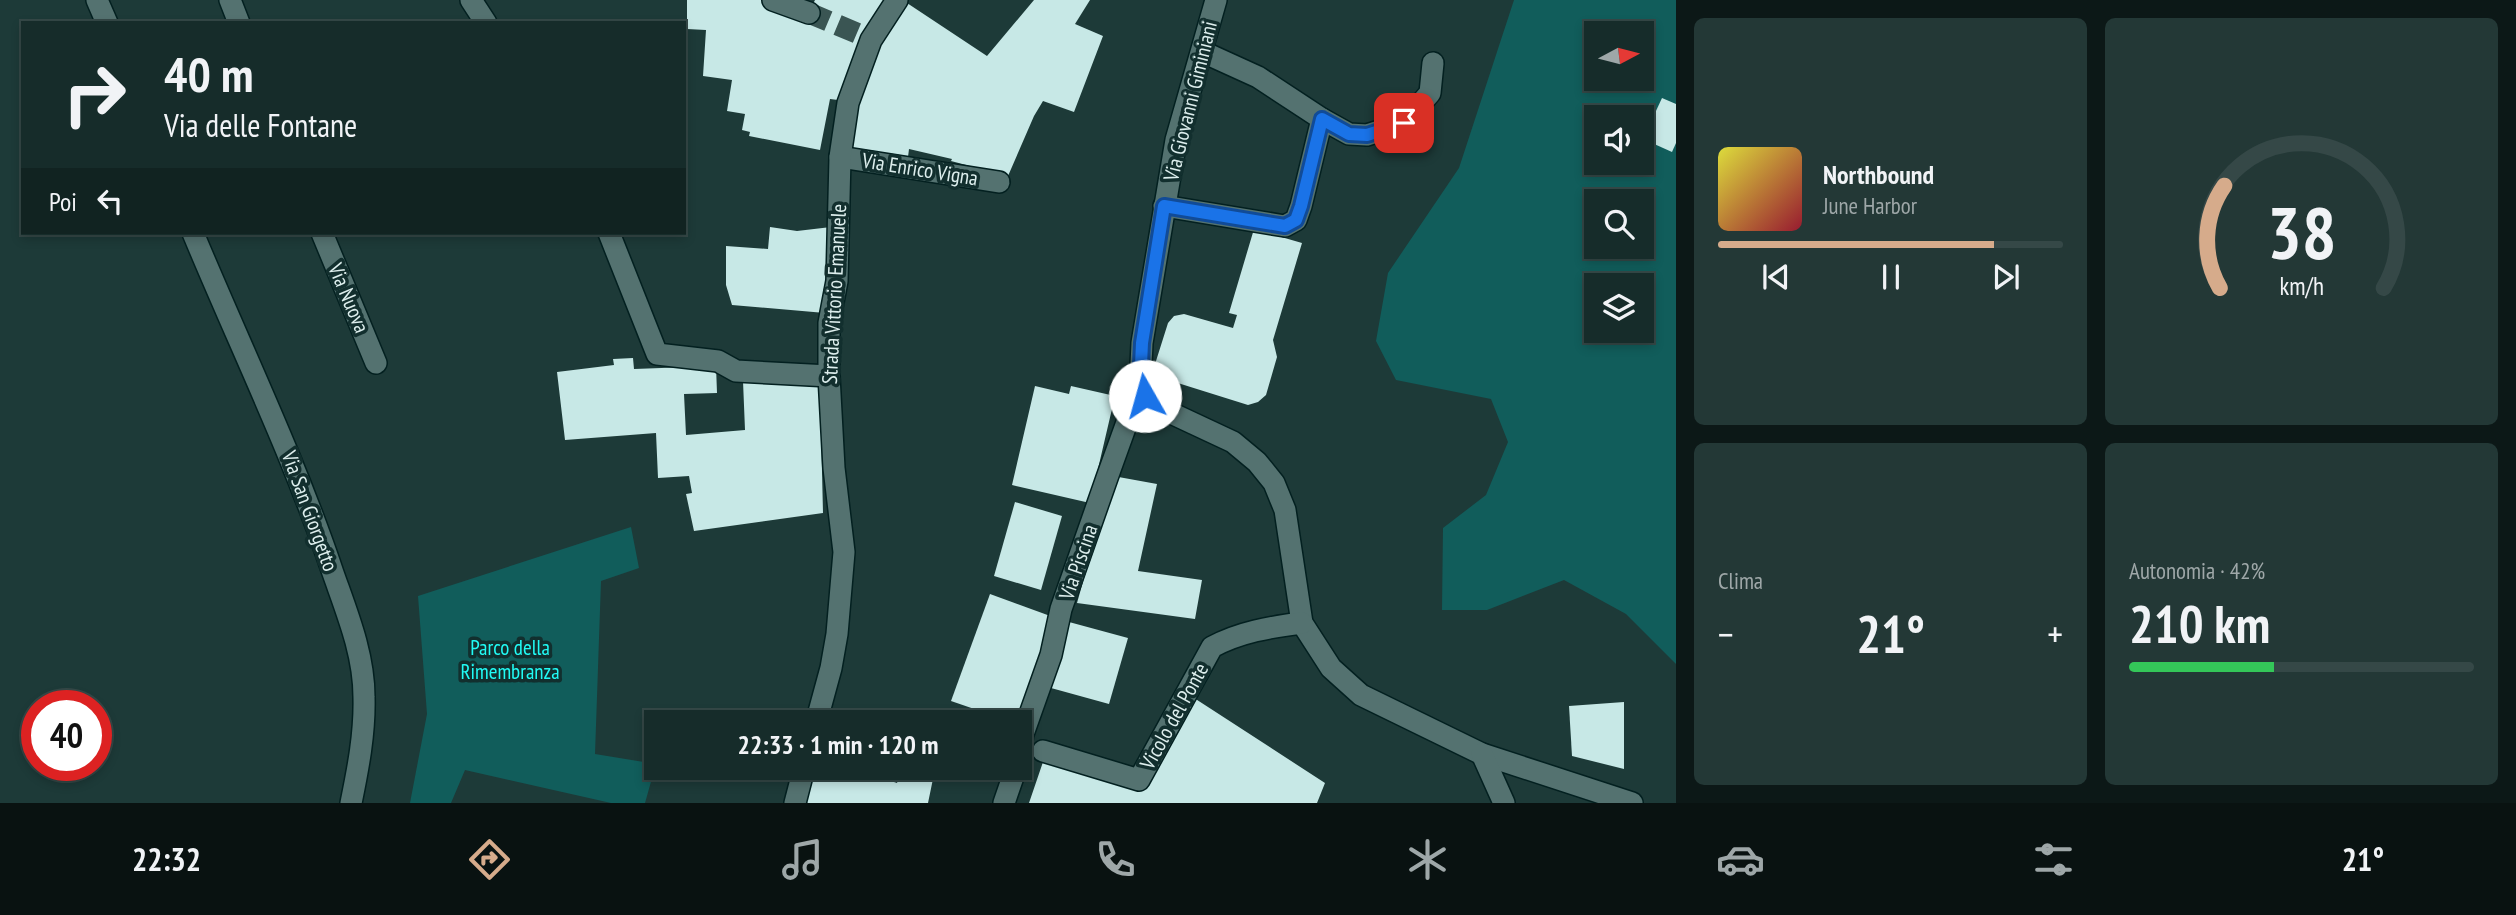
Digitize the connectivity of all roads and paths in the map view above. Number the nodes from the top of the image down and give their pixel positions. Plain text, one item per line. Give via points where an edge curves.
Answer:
1 (97, 0) edge
2 (230, 0) edge
3 (773, 0) edge
4 (897, 0) edge
5 (1216, 0) edge
6 (809, 13) tunnel mouth
7 (106, 21) edge
8 (238, 21) edge
9 (1203, 52) junction
10 (1433, 63) dead end
11 (1322, 119) junction
12 (840, 157) junction
13 (999, 182) dead end
14 (1164, 206) junction
15 (194, 235) edge
16 (323, 235) edge
17 (611, 235) edge
18 (376, 363) dead end
19 (829, 376) junction
20 (1145, 396) junction
21 (1302, 623) junction
22 (820, 710) edge
23 (1032, 712) edge
24 (1044, 751) dead end
25 (1482, 754) junction
26 (801, 780) edge
27 (1012, 780) edge
28 (351, 803) edge
29 (794, 803) edge
30 (1004, 803) edge
31 (1504, 803) edge
32 (1632, 803) edge

1 - 7 street
2 - 8 street
3 - 6 street
4 - 12 street, Strada Vittorio Emanuele via 868,39 848,103
5 - 9 street, Via Giovanni Giminiani
9 - 11 street via 1258,76
9 - 14 street, Via Giovanni Giminiani via 1176,140
10 - 11 street via 1430,93 1404,123 1367,135 1349,134
11 - 14 street via 1296,220 1285,226
12 - 13 street, Via Enrico Vigna
12 - 19 street, Strada Vittorio Emanuele
14 - 20 street, Via Giovanni Giminiani via 1142,343
15 - 28 street, Via San Giorgetto via 279,429 357,645 364,696
16 - 18 street, Via Nuova
17 - 19 street via 657,354 718,361 736,371
19 - 22 street, Strada Vittorio Emanuele via 844,552 837,634
20 - 21 street via 1233,442 1274,483 1285,510
20 - 23 street, Via Piscina via 1130,414 1108,475 1061,609
21 - 24 street, Vicolo del Ponte via 1230,637 1212,647 1139,780
21 - 25 street via 1331,668 1362,695
25 - 31 street
25 - 32 street
26 - 29 street
27 - 30 street

